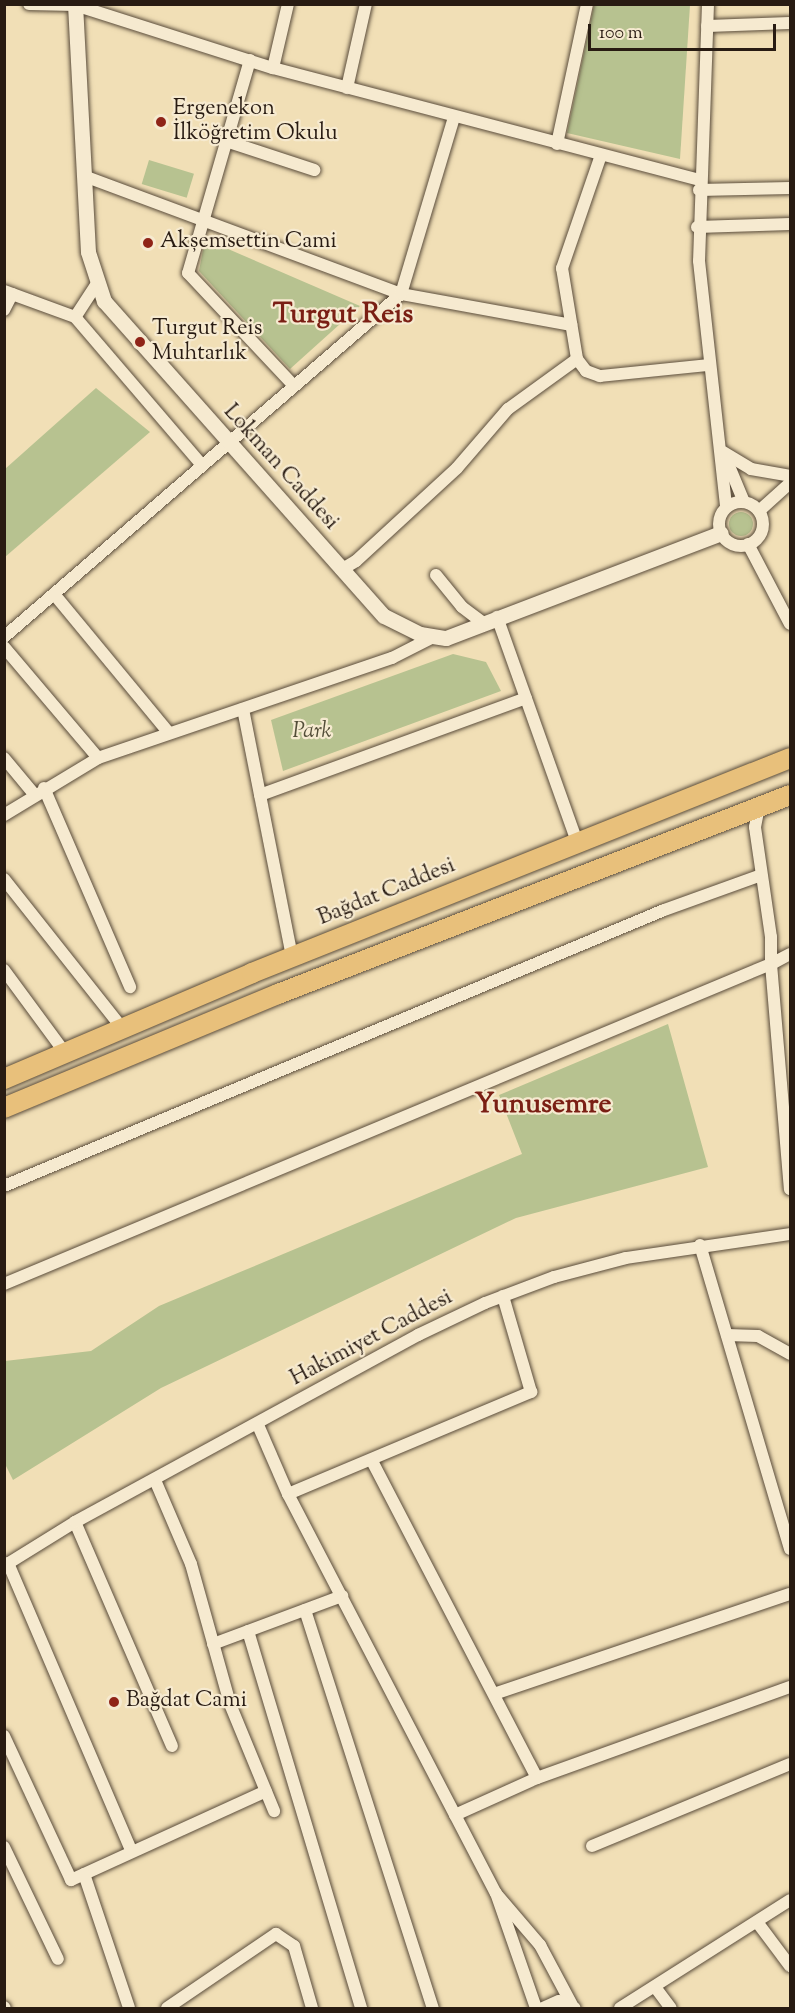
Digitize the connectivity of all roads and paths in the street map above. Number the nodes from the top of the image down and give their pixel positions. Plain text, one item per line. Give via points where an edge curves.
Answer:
1 (29, 4) edge
2 (288, 4) edge
3 (366, 4) edge
4 (587, 4) edge
5 (708, 4) edge
6 (75, 5) edge
7 (790, 23) edge
8 (707, 26) junction
9 (250, 60) junction
10 (273, 68) junction
11 (347, 88) junction
12 (454, 117) junction
13 (226, 141) junction
14 (557, 144) junction
15 (601, 155) junction
16 (314, 170) dead end
17 (84, 176) junction
18 (699, 185) junction
19 (790, 188) edge
20 (204, 219) junction
21 (790, 224) edge
22 (698, 227) junction
23 (96, 285) junction
24 (8, 293) edge
25 (401, 294) junction
26 (4, 310) edge
27 (75, 317) junction
28 (571, 326) junction
29 (577, 359) junction
30 (708, 365) junction
31 (294, 387) junction
32 (227, 443) junction
33 (723, 452) junction
34 (202, 465) junction
35 (790, 476) edge
36 (790, 483) edge
37 (744, 502) junction
38 (726, 507) junction
39 (759, 511) junction
40 (721, 533) junction
41 (748, 544) junction
42 (341, 570) junction
43 (436, 575) dead end
44 (54, 594) junction
45 (490, 620) junction
46 (790, 624) edge
47 (433, 637) junction
48 (4, 638) edge
49 (4, 647) edge
50 (526, 698) junction
51 (243, 709) junction
52 (169, 734) junction
53 (4, 758) edge
54 (98, 758) junction
55 (790, 758) edge
56 (39, 791) junction
57 (260, 795) junction
58 (790, 795) edge
59 (759, 807) junction
60 (4, 815) edge
61 (578, 844) junction
62 (761, 875) junction
63 (4, 879) edge
64 (790, 954) edge
65 (292, 957) junction
66 (771, 964) junction
67 (4, 970) edge
68 (130, 987) dead end
69 (123, 1029) junction
70 (66, 1054) junction
71 (4, 1079) edge
72 (786, 1093) edge
73 (4, 1108) edge
74 (4, 1186) edge
75 (790, 1189) edge
76 (790, 1234) edge
77 (700, 1245) junction
78 (4, 1284) edge
79 (503, 1296) junction
80 (727, 1335) junction
81 (790, 1354) edge
82 (258, 1425) junction
83 (372, 1461) junction
84 (155, 1480) junction
85 (288, 1494) junction
86 (75, 1522) junction
87 (790, 1549) edge
88 (6, 1564) edge
89 (790, 1594) edge
90 (342, 1596) junction
91 (305, 1610) junction
92 (248, 1631) junction
93 (213, 1644) junction
94 (790, 1687) edge
95 (494, 1694) junction
96 (4, 1736) edge
97 (172, 1746) dead end
98 (790, 1764) edge
99 (537, 1778) junction
100 (266, 1791) junction
101 (274, 1811) dead end
102 (455, 1815) junction
103 (592, 1846) dead end
104 (4, 1847) edge
105 (132, 1852) junction
106 (84, 1874) junction
107 (496, 1893) junction
108 (790, 1900) edge
109 (757, 1922) junction
110 (58, 1959) dead end
111 (790, 1966) edge
112 (655, 1987) junction
113 (574, 2007) edge
114 (129, 2008) edge
115 (167, 2008) edge
116 (312, 2008) edge
117 (361, 2008) edge
118 (433, 2008) edge
119 (536, 2008) edge
120 (543, 2008) edge
121 (620, 2008) edge
122 (671, 2008) edge

1 - 6 street
2 - 10 street
3 - 11 street
4 - 14 street
5 - 8 street
6 - 9 street
6 - 17 street, Lokman Caddesi
7 - 8 street
8 - 18 street
9 - 10 street
9 - 13 street
10 - 11 street
11 - 12 street
12 - 14 street
12 - 25 street
13 - 16 street
13 - 20 street
14 - 15 street
15 - 18 street
15 - 28 street via 562,268
17 - 20 street
17 - 23 street, Lokman Caddesi via 88,252
18 - 19 street
18 - 22 street
20 - 25 street
20 - 31 street via 188,273
21 - 22 street
22 - 30 street
23 - 27 street
23 - 32 street, Lokman Caddesi via 104,301
24 - 26 street
24 - 27 street
25 - 28 street
25 - 31 street
27 - 34 street
28 - 29 street
29 - 30 street via 586,371 600,376
29 - 42 street via 508,409 457,468 356,561
30 - 33 street
31 - 32 street
32 - 34 street
32 - 42 street, Lokman Caddesi
33 - 35 street via 751,469
33 - 37 street
33 - 38 street
34 - 44 street
36 - 39 street
37 - 38 street
37 - 39 street
38 - 40 street via 720,518
39 - 41 street via 762,530
40 - 41 street via 732,544
40 - 45 street, Lokman Caddesi
41 - 46 street
42 - 47 street, Lokman Caddesi via 384,616 407,630
43 - 45 street via 462,607
44 - 48 street
44 - 52 street
45 - 47 street, Lokman Caddesi via 446,638
45 - 50 street
47 - 51 street via 392,658
49 - 54 street
50 - 57 street
50 - 61 street
51 - 52 street
51 - 57 street
52 - 54 street
53 - 56 street
54 - 56 street
55 - 61 main road, Bağdat Caddesi
56 - 60 street
56 - 68 street
57 - 65 street
58 - 59 main road
59 - 62 street via 755,826
59 - 73 main road via 278,994
61 - 65 main road, Bağdat Caddesi
62 - 66 street
62 - 74 street via 664,910
63 - 69 street
64 - 66 street
65 - 69 main road, Bağdat Caddesi
66 - 72 street
66 - 78 street
67 - 70 street
69 - 70 main road, Bağdat Caddesi
70 - 71 main road, Bağdat Caddesi
72 - 75 street
76 - 77 street, Hakimiyet Caddesi
77 - 79 street, Hakimiyet Caddesi via 590,1267
77 - 80 street
79 - 82 street, Hakimiyet Caddesi via 418,1335
79 - 83 street via 531,1392
80 - 81 street via 758,1336
80 - 87 street
82 - 84 street, Hakimiyet Caddesi
82 - 85 street
83 - 85 street
83 - 95 street
84 - 86 street, Hakimiyet Caddesi
84 - 93 street via 190,1564
85 - 90 street
86 - 88 street, Hakimiyet Caddesi
86 - 97 street
88 - 105 street
89 - 95 street
90 - 91 street
90 - 102 street
91 - 92 street
91 - 118 street
92 - 93 street
92 - 117 street
93 - 100 street via 230,1704
94 - 99 street
95 - 99 street
96 - 106 street via 71,1880
98 - 103 street
99 - 102 street
100 - 101 street
100 - 105 street
102 - 107 street
104 - 110 street
105 - 106 street
106 - 114 street
107 - 113 street via 540,1945
107 - 119 street
108 - 109 street
109 - 111 street
109 - 112 street
112 - 121 street
112 - 122 street
113 - 120 street via 559,2001
115 - 116 street via 276,1934 294,1946

